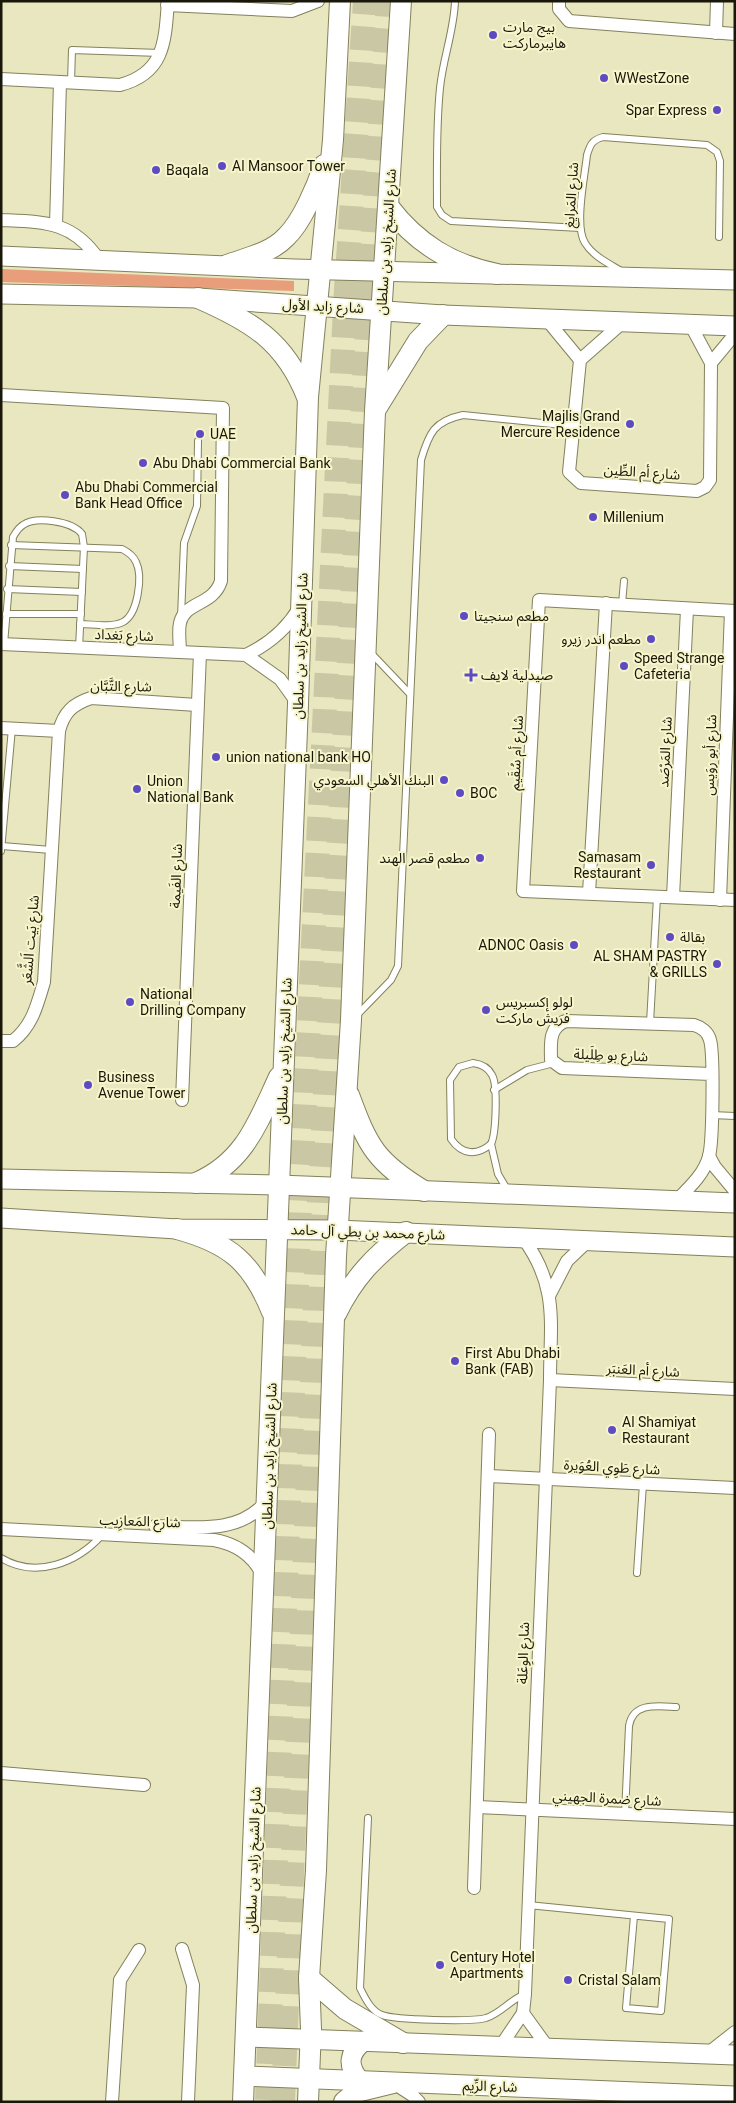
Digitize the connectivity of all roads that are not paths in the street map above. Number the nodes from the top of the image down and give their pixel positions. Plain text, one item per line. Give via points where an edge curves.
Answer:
1 (318, 1) edge
2 (340, 1) edge
3 (402, 1) edge
4 (455, 1) edge
5 (559, 1) edge
6 (717, 1) edge
7 (168, 3) edge
8 (716, 33) junction
9 (735, 34) edge
10 (160, 53) junction
11 (1, 79) edge
12 (65, 82) junction
13 (332, 140) junction
14 (389, 207) junction
15 (1, 220) edge
16 (56, 225) junction
17 (580, 228) junction
18 (719, 237) dead end
19 (1, 256) edge
20 (99, 260) junction
21 (227, 265) junction
22 (320, 269) junction
23 (385, 270) junction
24 (497, 274) junction
25 (644, 279) junction
26 (735, 280) edge
27 (1, 294) edge
28 (198, 298) junction
29 (317, 305) junction
30 (382, 310) junction
31 (443, 316) junction
32 (547, 320) junction
33 (622, 323) junction
34 (690, 324) junction
35 (735, 326) edge
36 (735, 334) edge
37 (580, 360) junction
38 (711, 363) junction
39 (1, 396) edge
40 (308, 397) junction
41 (375, 411) junction
42 (572, 426) junction
43 (198, 441) dead end
44 (11, 545) junction
45 (84, 547) junction
46 (9, 566) junction
47 (83, 569) junction
48 (624, 581) dead end
49 (7, 589) junction
50 (82, 592) junction
51 (606, 603) junction
52 (301, 604) junction
53 (622, 604) junction
54 (687, 609) junction
55 (733, 611) edge
56 (6, 614) junction
57 (81, 614) junction
58 (180, 623) junction
59 (80, 624) junction
60 (3, 644) edge
61 (79, 648) junction
62 (366, 648) junction
63 (180, 652) junction
64 (200, 652) junction
65 (246, 655) junction
66 (410, 694) junction
67 (298, 704) junction
68 (197, 705) junction
69 (6, 728) edge
70 (59, 731) junction
71 (2, 846) edge
72 (51, 850) junction
73 (1, 851) edge
74 (589, 893) junction
75 (657, 897) junction
76 (673, 897) junction
77 (720, 900) junction
78 (735, 900) edge
79 (351, 1020) junction
80 (650, 1024) junction
81 (1, 1041) edge
82 (554, 1063) junction
83 (282, 1068) junction
84 (712, 1074) junction
85 (347, 1089) junction
86 (494, 1090) junction
87 (182, 1100) dead end
88 (711, 1115) junction
89 (735, 1116) edge
90 (491, 1144) junction
91 (709, 1156) junction
92 (1, 1179) edge
93 (196, 1182) junction
94 (279, 1185) junction
95 (339, 1187) junction
96 (424, 1190) junction
97 (735, 1191) edge
98 (510, 1194) junction
99 (678, 1200) junction
100 (735, 1202) edge
101 (1, 1218) edge
102 (178, 1229) junction
103 (278, 1230) junction
104 (337, 1230) junction
105 (406, 1232) junction
106 (523, 1238) junction
107 (588, 1241) junction
108 (735, 1247) edge
109 (550, 1294) junction
110 (275, 1319) junction
111 (333, 1320) junction
112 (550, 1380) junction
113 (735, 1389) edge
114 (489, 1434) dead end
115 (488, 1476) junction
116 (546, 1478) junction
117 (643, 1484) junction
118 (735, 1488) edge
119 (267, 1501) junction
120 (155, 1526) dead end
121 (1, 1529) edge
122 (102, 1535) junction
123 (1, 1558) edge
124 (637, 1573) dead end
125 (263, 1575) junction
126 (676, 1707) dead end
127 (1, 1773) edge
128 (144, 1785) dead end
129 (477, 1807) junction
130 (532, 1809) junction
131 (626, 1814) junction
132 (368, 1818) dead end
133 (735, 1819) edge
134 (474, 1888) dead end
135 (528, 1906) junction
136 (634, 1916) junction
137 (182, 1949) dead end
138 (139, 1950) dead end
139 (309, 1978) junction
140 (525, 1994) junction
141 (523, 2013) junction
142 (735, 2032) edge
143 (246, 2037) junction
144 (310, 2039) junction
145 (364, 2041) junction
146 (403, 2043) junction
147 (500, 2047) junction
148 (549, 2049) junction
149 (707, 2054) junction
150 (735, 2055) edge
151 (245, 2076) junction
152 (309, 2079) junction
153 (360, 2082) junction
154 (392, 2083) junction
155 (735, 2096) edge
156 (678, 2098) edge
157 (718, 2098) edge
158 (112, 2102) edge
159 (188, 2102) edge
160 (243, 2102) edge
161 (308, 2102) edge
162 (344, 2102) edge
163 (419, 2102) edge

1 - 7 street via 292,11
2 - 13 main road, شارع الشيخ زايد بن سلطان
3 - 14 main road, شارع الشيخ زايد بن سلطان
4 - 17 lane via 440,88 437,207 451,220
5 - 8 street via 559,9 569,21
6 - 8 street
7 - 10 street
8 - 9 street
10 - 12 street via 147,73 134,81 120,85
10 - 12 lane via 72,50
11 - 12 street
12 - 16 street
13 - 21 main road via 314,189 286,237 267,250
13 - 22 main road, شارع الشيخ زايد بن سلطان
14 - 23 main road, شارع الشيخ زايد بن سلطان
14 - 24 main road via 412,234 438,253 470,268
15 - 16 street via 41,221
16 - 20 street via 84,241
17 - 18 lane, شارع المَرايِغ via 586,155 593,141 602,137 712,148 720,161
17 - 25 lane, شارع المَرايِغ via 585,242 601,259
19 - 20 street
20 - 21 street
21 - 22 street
22 - 23 street
22 - 29 main road, شارع الشيخ زايد بن سلطان
23 - 24 street
23 - 30 main road, شارع الشيخ زايد بن سلطان
24 - 25 street
25 - 26 street
27 - 28 street, شارع زايد الأول
28 - 29 street, شارع زايد الأول
28 - 40 main road via 242,319 276,344 290,360
29 - 30 street, شارع زايد الأول
29 - 40 main road, شارع الشيخ زايد بن سلطان
30 - 31 street, شارع زايد الأول
30 - 41 main road, شارع الشيخ زايد بن سلطان
31 - 32 street, شارع زايد الأول
31 - 41 main road via 418,341
32 - 33 street, شارع زايد الأول
32 - 37 street
33 - 34 street, شارع زايد الأول
33 - 37 street
34 - 35 street, شارع زايد الأول
34 - 38 street, شارع أم الطِّين
36 - 38 street
37 - 42 street, شارع أم الطِّين
38 - 42 street, شارع أم الطِّين via 710,480 705,487 696,491 582,484 569,472
39 - 58 street via 223,408 220,581 215,593 186,611
40 - 52 main road, شارع الشيخ زايد بن سلطان
41 - 62 main road, شارع الشيخ زايد بن سلطان
42 - 66 lane via 474,415 449,418 434,428 428,437 421,460
43 - 58 lane via 196,506 184,543
44 - 45 lane
44 - 45 lane via 17,530 32,521 70,524 82,534
44 - 46 lane
45 - 47 lane
45 - 59 lane via 128,552 136,562 138,576 136,605 129,618 116,624
46 - 47 lane
46 - 49 lane
47 - 50 lane
48 - 53 lane
49 - 50 lane
49 - 56 lane
50 - 57 lane
51 - 53 street, شارع أم سُقَيم
51 - 74 street
51 - 74 street, شارع أم سُقَيم via 539,600 523,891
52 - 65 street via 279,634
52 - 67 main road, شارع الشيخ زايد بن سلطان
53 - 54 street, شارع أم سُقَيم
54 - 55 street, شارع أم سُقَيم
54 - 76 street, شارع المَرْصَد
55 - 77 street, شارع أبو روَيس
56 - 57 lane
56 - 60 lane
57 - 59 lane
58 - 63 street
59 - 61 lane
60 - 61 street, شارع بَغداد
61 - 63 street, شارع بَغداد
62 - 66 lane
62 - 79 main road, شارع الشيخ زايد بن سلطان
63 - 64 street, شارع بَغداد
64 - 65 street, شارع بَغداد
64 - 68 street, شارع الفَيمة
65 - 67 street via 280,679
66 - 79 lane via 398,966 394,976
67 - 83 main road, شارع الشيخ زايد بن سلطان
68 - 70 street, شارع التَّبَّان via 91,698 69,709
68 - 87 street, شارع الفَيمة
69 - 70 street
69 - 71 lane
70 - 72 street, شارع بَيت اَلشَّعَر
71 - 72 lane
71 - 73 lane
72 - 81 street, شارع بَيت اَلشَّعَر via 44,982 25,1032 13,1041
74 - 75 street, شارع أم سُقَيم
75 - 76 street, شارع أم سُقَيم
75 - 80 lane
76 - 77 street, شارع أم سُقَيم
77 - 78 street, شارع أم سُقَيم
79 - 85 main road, شارع الشيخ زايد بن سلطان
80 - 82 street, شارع بو طِلَيلة via 561,1023 552,1036 551,1060
80 - 84 street, شارع بو طِلَيلة via 694,1025 704,1030 710,1040
82 - 84 street, شارع بو طِلَيلة via 567,1069
82 - 86 lane via 527,1070
83 - 93 main road via 262,1113 240,1150 226,1166
83 - 94 main road, شارع الشيخ زايد بن سلطان
84 - 88 street, شارع بو طِلَيلة
85 - 95 main road, شارع الشيخ زايد بن سلطان
85 - 96 main road via 372,1149 392,1170
86 - 90 lane via 495,1131
86 - 90 lane via 491,1073 480,1064 465,1064 453,1072 450,1080 452,1139 462,1150 469,1152 477,1152
88 - 89 lane
88 - 91 street, شارع بو طِلَيلة
90 - 98 lane via 498,1174
91 - 97 street
91 - 99 street, شارع بو طِلَيلة via 697,1178
92 - 93 street
93 - 94 street
94 - 95 street
94 - 103 main road, شارع الشيخ زايد بن سلطان
95 - 96 street
95 - 104 main road, شارع الشيخ زايد بن سلطان
96 - 98 street
98 - 99 street
99 - 100 street
101 - 102 street, شارع محمد بن بطي آل حامد
102 - 103 street, شارع محمد بن بطي آل حامد
102 - 110 main road via 199,1234 245,1264 258,1280
103 - 104 street, شارع محمد بن بطي آل حامد
103 - 110 main road, شارع الشيخ زايد بن سلطان
104 - 105 street, شارع محمد بن بطي آل حامد
104 - 111 main road, شارع الشيخ زايد بن سلطان
105 - 106 street, شارع محمد بن بطي آل حامد
105 - 111 main road via 367,1265 352,1284
106 - 107 street, شارع محمد بن بطي آل حامد
106 - 109 street, شارع الوِعَلة via 540,1264
107 - 108 street, شارع محمد بن بطي آل حامد
107 - 109 street, شارع الوِعَلة via 562,1268
109 - 112 street, شارع الوِعَلة
110 - 119 main road, شارع الشيخ زايد بن سلطان
111 - 139 main road, شارع الشيخ زايد بن سلطان via 317,1840
112 - 113 street, شارع أم العَنبَر
112 - 116 street, شارع الوِعَلة
114 - 115 street
115 - 116 street, شارع طَوِي العُوَيرة
115 - 129 street
116 - 117 street, شارع طَوِي العُوَيرة
116 - 130 street, شارع الوِعَلة
117 - 118 street, شارع طَوِي العُوَيرة
117 - 124 lane
119 - 120 street, شارع المَعازِيب via 248,1518 225,1526
119 - 125 main road, شارع الشيخ زايد بن سلطان
121 - 122 street, شارع المَعازِيب
122 - 123 lane via 84,1552 51,1566 23,1567
122 - 125 street, شارع المَعازِيب via 224,1541 244,1551
125 - 143 main road, شارع الشيخ زايد بن سلطان
126 - 131 lane via 644,1707 632,1716
127 - 128 street
129 - 130 street, شارع ضمرة الجهيني
129 - 134 street
130 - 131 street, شارع ضمرة الجهيني
130 - 135 street, شارع الوِعَلة
131 - 133 street, شارع ضمرة الجهيني
132 - 140 lane via 360,1988 368,2003 381,2015 469,2021 488,2017 512,1999
135 - 136 lane
135 - 140 street, شارع الوِعَلة
136 - 136 lane via 669,1919 661,2011 626,2008
137 - 159 street via 193,1984
138 - 158 street via 120,1980
139 - 144 main road, شارع الشيخ زايد بن سلطان
139 - 146 main road via 345,2009
140 - 141 street, شارع الوِعَلة
141 - 147 street, شارع الوِعَلة
141 - 148 street
142 - 149 street
143 - 144 street
143 - 151 main road, شارع الشيخ زايد بن سلطان
144 - 145 street
144 - 152 main road, شارع الشيخ زايد بن سلطان
145 - 146 street
145 - 153 street via 350,2060 350,2067
146 - 147 street
147 - 148 street
148 - 149 street
149 - 150 street
151 - 152 street, شارع الرِّيم
151 - 160 main road, شارع الشيخ زايد بن سلطان
152 - 153 street, شارع الرِّيم
152 - 161 main road, شارع الشيخ زايد بن سلطان
153 - 154 street, شارع الرِّيم
154 - 156 street, شارع الرِّيم
154 - 162 main road via 356,2092
154 - 163 street via 408,2091
155 - 157 street, شارع الرِّيم
156 - 157 street, شارع الرِّيم

